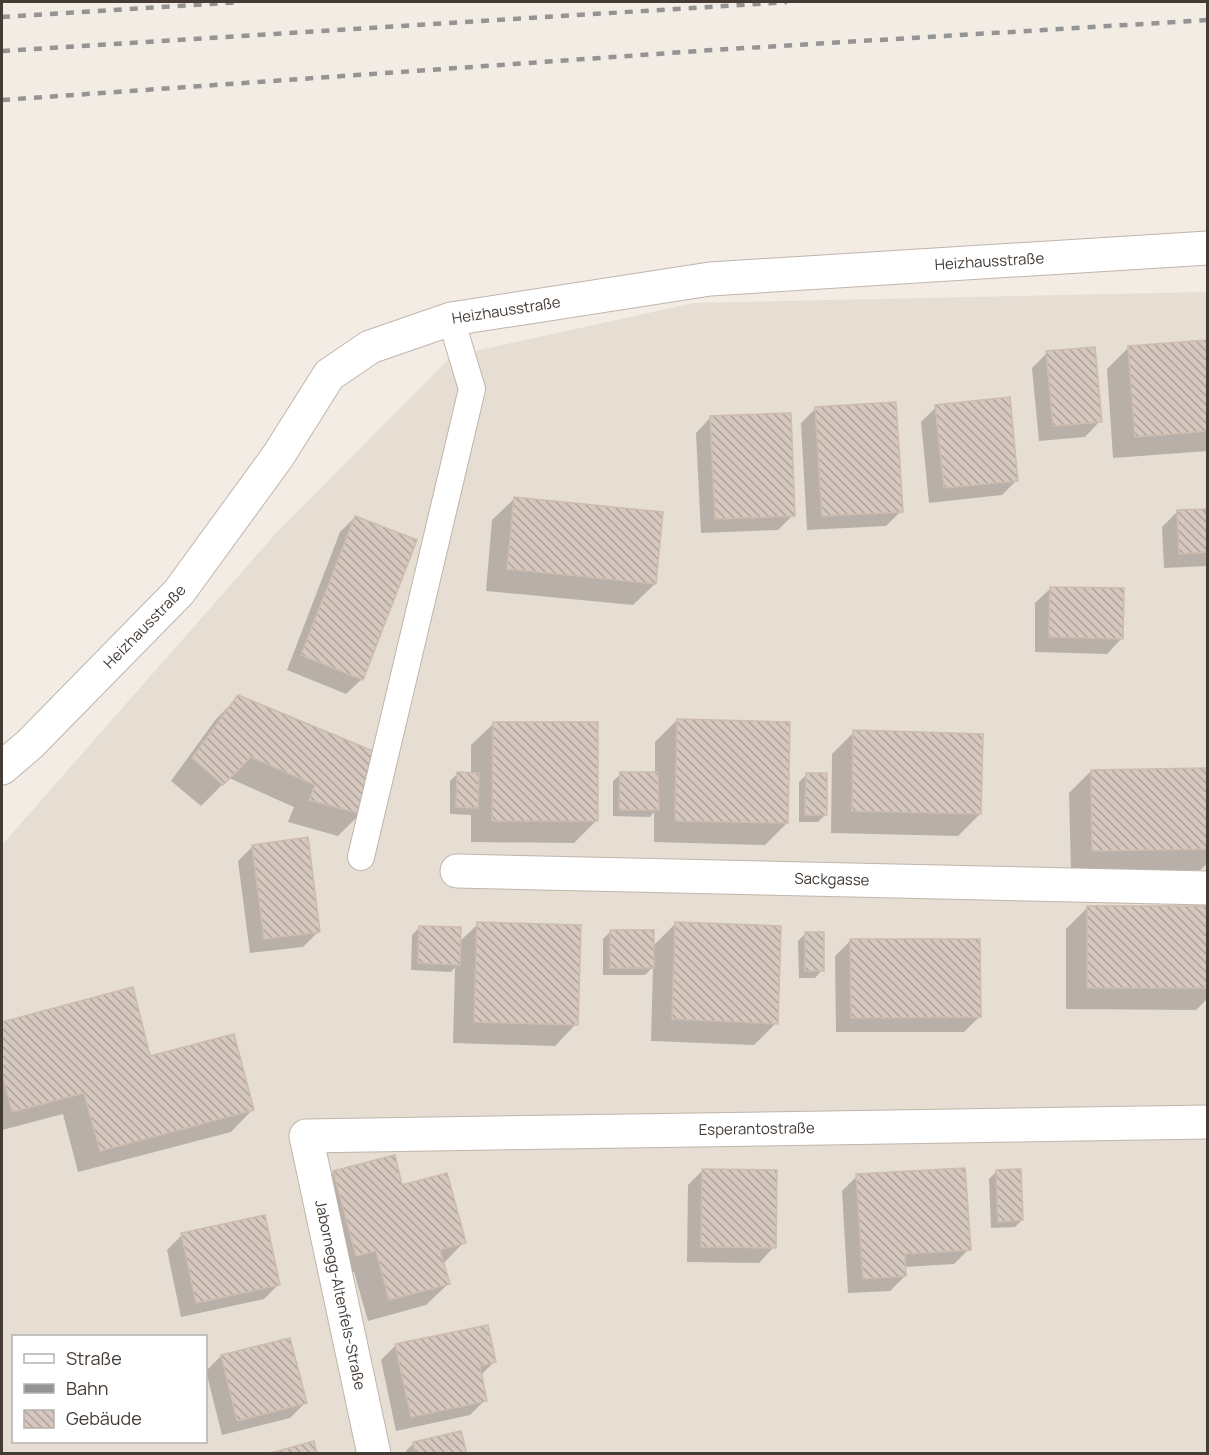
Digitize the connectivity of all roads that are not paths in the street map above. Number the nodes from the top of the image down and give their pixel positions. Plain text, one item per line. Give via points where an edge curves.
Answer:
1 (1208, 248) edge
2 (451, 320) junction
3 (2, 768) edge
4 (361, 857) dead end
5 (457, 872) dead end
6 (1208, 888) edge
7 (1208, 1122) edge
8 (306, 1136) joint
9 (374, 1454) edge

1 - 2 street, Heizhausstraße via 710,279
2 - 3 street, Heizhausstraße via 370,347 329,375 278,456 179,592
2 - 4 lane via 472,389
5 - 6 street, Sackgasse
7 - 8 street, Esperantostraße
8 - 9 street, Jabornegg-Altenfels-Straße

